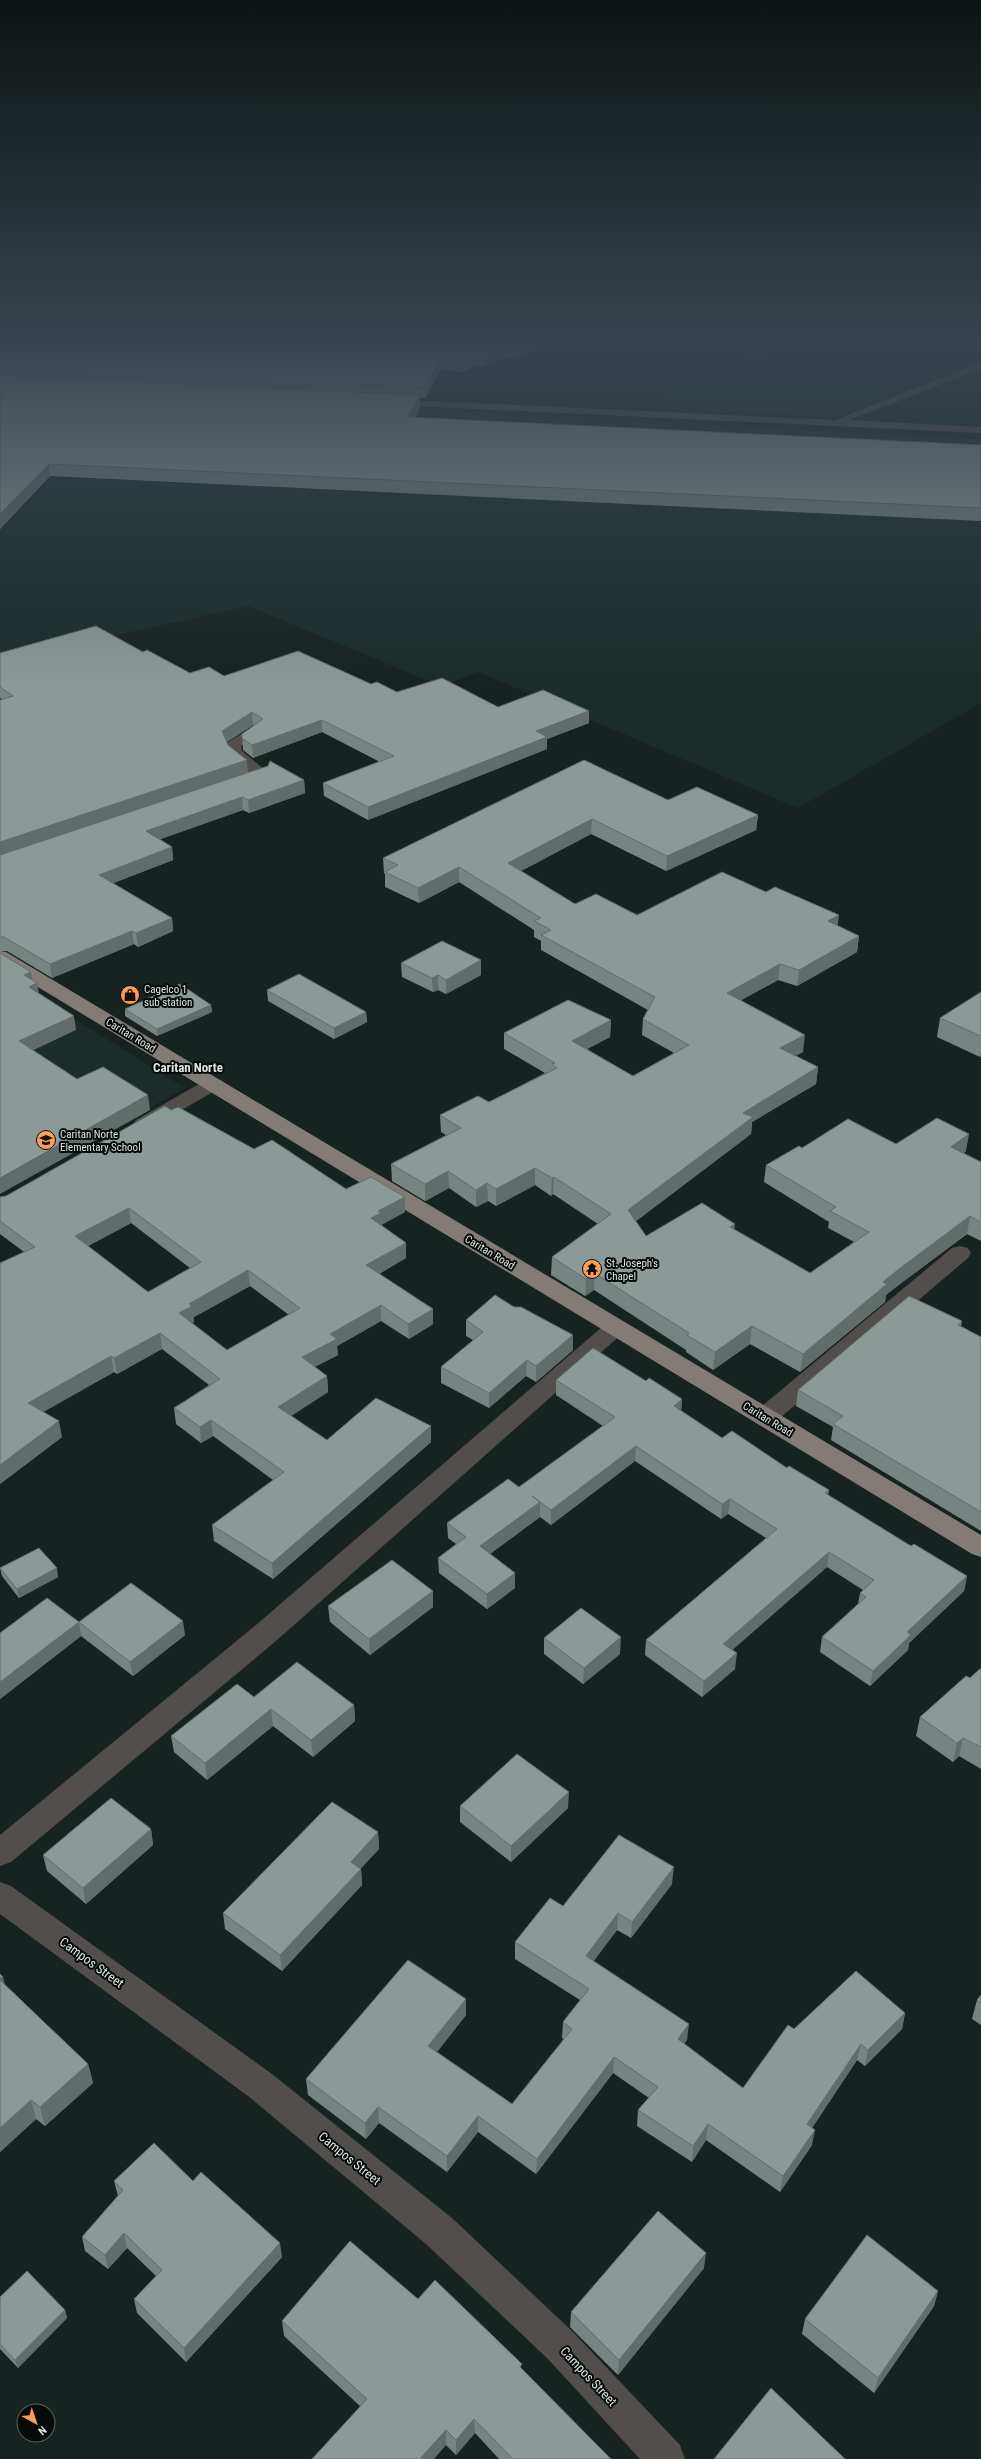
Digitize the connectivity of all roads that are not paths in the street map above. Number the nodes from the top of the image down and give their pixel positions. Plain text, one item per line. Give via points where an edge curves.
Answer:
1 (254, 731) edge
2 (247, 779) edge
3 (0, 956) edge
4 (213, 1084) junction
5 (124, 1135) edge
6 (960, 1253) dead end
7 (616, 1327) junction
8 (764, 1417) junction
9 (981, 1547) edge
10 (0, 1853) edge
11 (0, 1896) edge
12 (666, 2459) edge

1 - 2 street via 233,744 235,753 262,774
3 - 4 main road, Caritan Road
4 - 5 street
4 - 7 main road, Caritan Road
6 - 8 street
7 - 8 main road, Caritan Road
7 - 10 street via 266,1633
8 - 9 main road, Caritan Road
11 - 12 street, Campos Street via 260,2085 439,2231 560,2345

